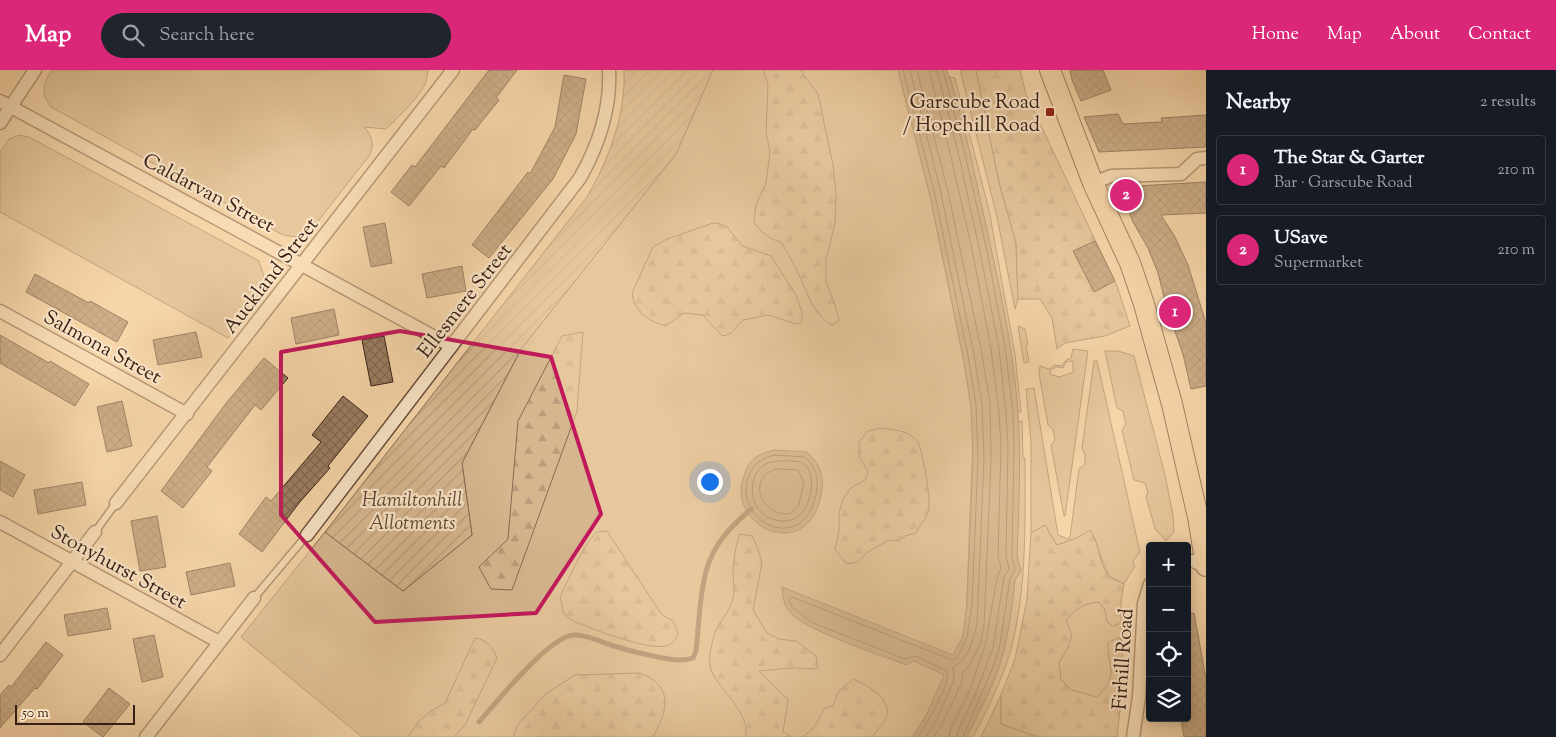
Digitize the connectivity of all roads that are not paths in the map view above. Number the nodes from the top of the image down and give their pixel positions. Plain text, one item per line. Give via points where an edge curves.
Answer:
1 (34, 70) edge
2 (453, 70) edge
3 (609, 70) edge
4 (1050, 70) edge
5 (5, 104) edge
6 (0, 123) edge
7 (1206, 158) edge
8 (1093, 182) junction
9 (302, 264) junction
10 (0, 312) edge
11 (452, 346) junction
12 (187, 414) junction
13 (116, 503) joint
14 (0, 522) edge
15 (95, 532) joint
16 (307, 535) joint
17 (72, 561) junction
18 (1191, 561) edge
19 (1206, 566) edge
20 (1149, 587) edge
21 (254, 598) joint
22 (219, 642) junction
23 (0, 655) edge
24 (146, 737) edge
25 (1133, 737) edge

1 - 5 street
2 - 9 street, Auckland Street
3 - 11 street, Ellesmere Street via 607,104 599,138 580,178
4 - 8 main road
5 - 6 street
5 - 9 street, Caldarvan Street
7 - 8 street via 1197,159 1180,174 1111,176
8 - 19 main road via 1130,264 1144,304 1172,404
9 - 11 street, Caldarvan Street
9 - 12 street, Auckland Street
10 - 12 street, Salmona Street
11 - 16 street, Ellesmere Street
12 - 13 street, Auckland Street
13 - 15 lane
14 - 17 street, Stonyhurst Street
15 - 17 street
16 - 21 lane
17 - 22 street, Stonyhurst Street
17 - 23 street
18 - 19 street
20 - 25 street, Firhill Road via 1144,604 1139,697
21 - 22 street
22 - 24 street

